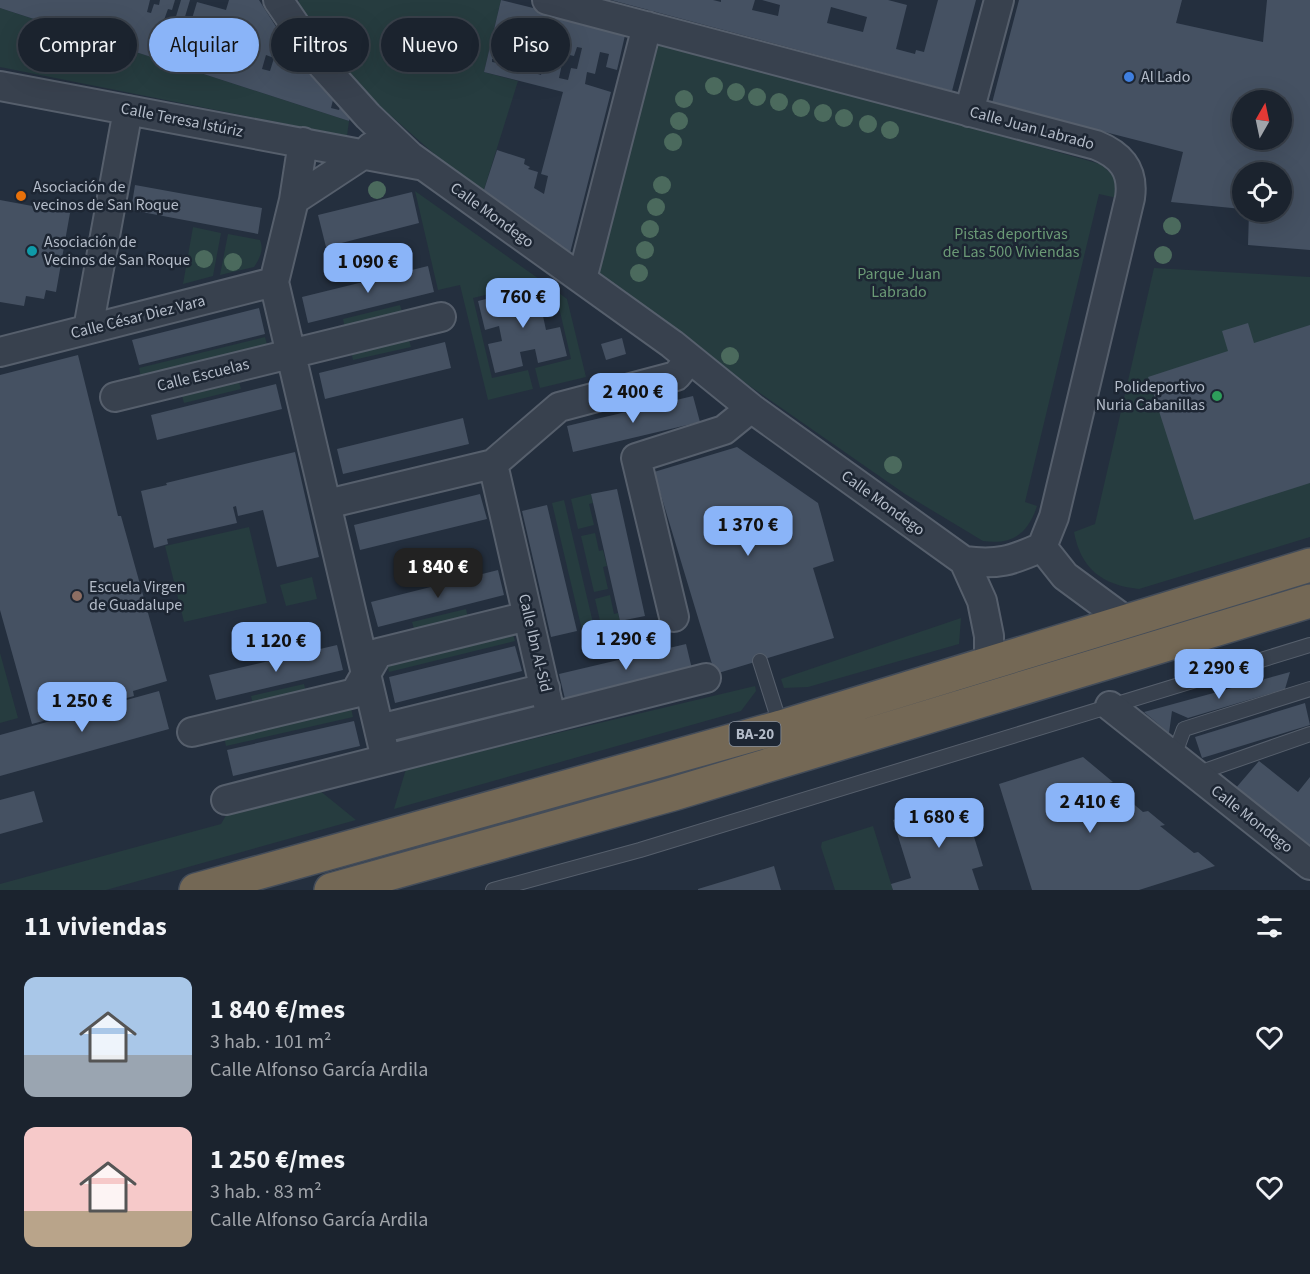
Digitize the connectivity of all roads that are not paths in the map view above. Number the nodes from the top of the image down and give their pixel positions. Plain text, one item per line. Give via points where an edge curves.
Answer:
1 (279, 0) edge
2 (548, 0) edge
3 (999, 0) edge
4 (646, 26) junction
5 (0, 86) edge
6 (128, 110) junction
7 (969, 112) junction
8 (384, 133) junction
9 (303, 142) junction
10 (364, 154) junction
11 (424, 166) junction
12 (294, 200) junction
13 (582, 279) junction
14 (274, 282) junction
15 (441, 317) dead end
16 (88, 329) junction
17 (0, 333) edge
18 (45, 340) junction
19 (0, 352) edge
20 (291, 354) junction
21 (690, 359) junction
22 (115, 397) dead end
23 (751, 408) junction
24 (493, 464) junction
25 (327, 504) junction
26 (1042, 547) junction
27 (1014, 559) junction
28 (964, 561) junction
29 (1310, 565) edge
30 (982, 601) junction
31 (1310, 601) edge
32 (528, 616) junction
33 (674, 617) dead end
34 (1126, 621) junction
35 (1310, 645) edge
36 (760, 661) dead end
37 (989, 663) junction
38 (367, 674) junction
39 (706, 678) dead end
40 (545, 688) junction
41 (1310, 689) edge
42 (1110, 706) junction
43 (551, 717) junction
44 (781, 727) junction
45 (379, 729) junction
46 (192, 732) dead end
47 (1310, 734) edge
48 (1174, 756) junction
49 (386, 759) junction
50 (1196, 774) junction
51 (225, 800) dead end
52 (1310, 865) edge
53 (195, 890) edge
54 (331, 890) edge
55 (493, 890) edge

1 - 8 street, Calle Mondego via 323,66
2 - 4 street, Calle Juan Labrado
3 - 7 street
4 - 7 street, Calle Juan Labrado
4 - 13 street
5 - 6 street, Calle Teresa Istúriz
6 - 9 street, Calle Teresa Istúriz
6 - 16 street
7 - 26 street, Calle Juan Labrado via 1104,148 1125,164 1131,180 1065,472
8 - 10 street
8 - 11 street, Calle Mondego
9 - 10 street, Calle Teresa Istúriz
9 - 12 street
10 - 11 street, Calle Teresa Istúriz
10 - 12 street
11 - 13 street, Calle Mondego
12 - 14 street
13 - 21 street, Calle Mondego
14 - 16 street, Calle César Diez Vara
14 - 20 street
15 - 20 street, Calle Escuelas
16 - 18 street, Calle César Diez Vara
17 - 18 street, Calle César Diez Vara
18 - 19 street
20 - 22 street, Calle Escuelas
20 - 25 street
21 - 23 street, Calle Mondego
21 - 24 street via 676,376 559,407
23 - 28 street, Calle Mondego
23 - 33 street via 724,430 636,458
24 - 25 street
24 - 32 street, Calle Ibn Al-Sid
25 - 38 street
26 - 27 street
26 - 34 street via 1065,576
27 - 28 street via 988,564
27 - 30 street via 994,576
28 - 30 street
29 - 34 highway, BA-20
30 - 37 street via 989,636
31 - 54 highway, BA-20 via 673,794
32 - 38 street
32 - 40 street, Calle Ibn Al-Sid
34 - 37 highway, BA-20
35 - 42 lane
36 - 44 lane
37 - 44 highway, BA-20
38 - 45 street
38 - 46 street
39 - 43 street
40 - 43 street, Calle Ibn Al-Sid
40 - 45 street
41 - 48 lane via 1184,729
42 - 48 street, Calle Mondego
42 - 55 lane via 640,850
43 - 49 street
44 - 53 highway, BA-20
45 - 49 street
47 - 50 lane
48 - 50 street, Calle Mondego
49 - 51 street
50 - 52 street, Calle Mondego

